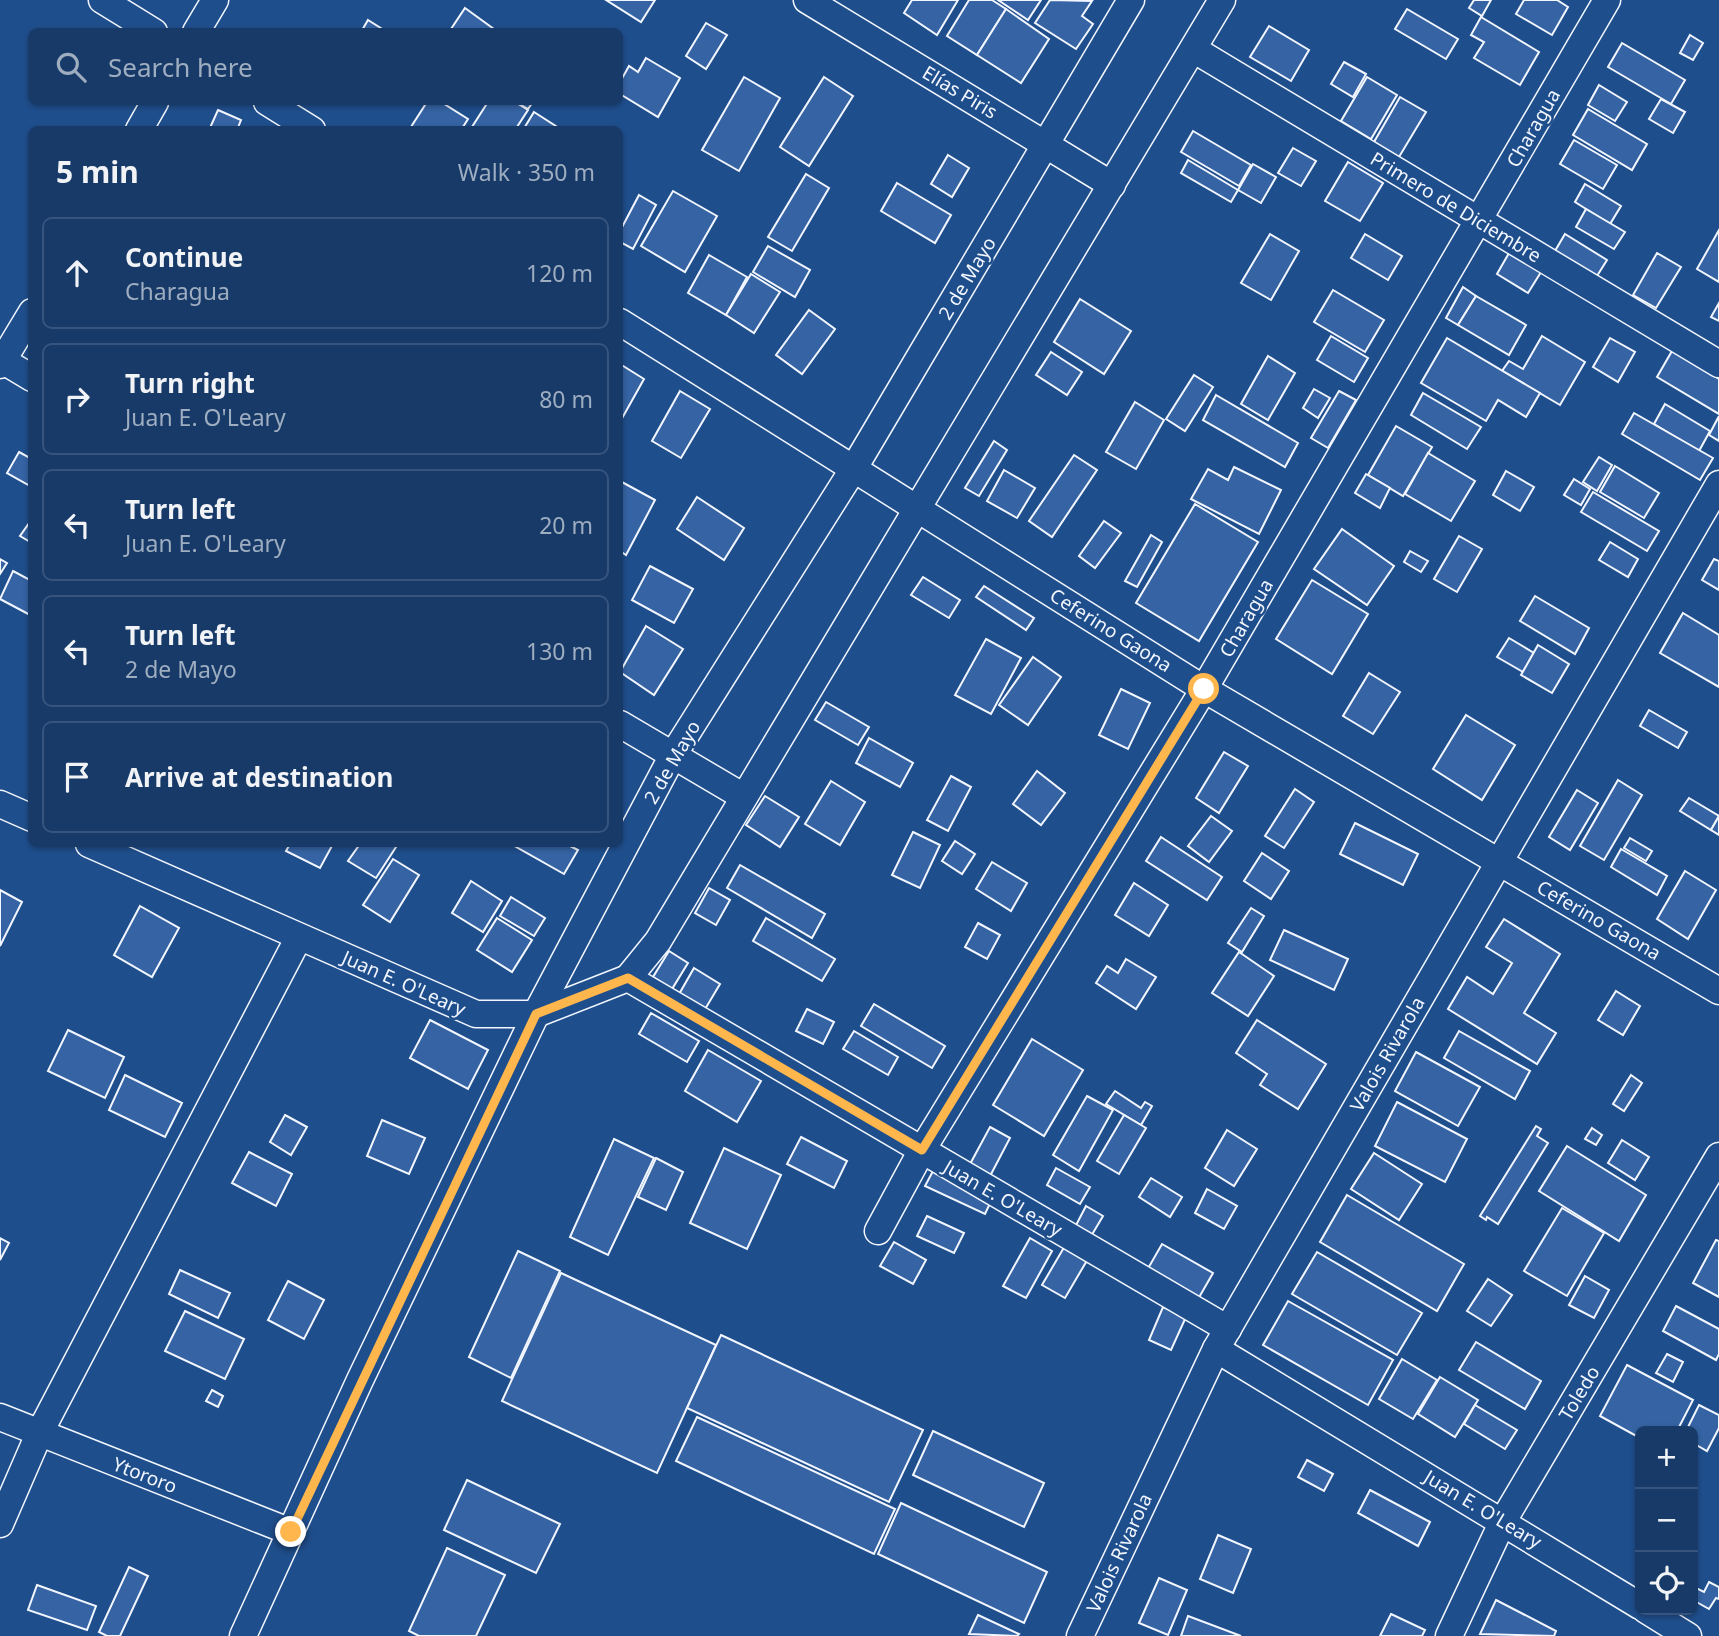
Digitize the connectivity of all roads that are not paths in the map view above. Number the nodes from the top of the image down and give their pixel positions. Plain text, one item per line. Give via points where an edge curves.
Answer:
1 (102, 0) edge
2 (215, 0) edge
3 (807, 0) edge
4 (1131, 0) edge
5 (1222, 0) edge
6 (1607, 0) edge
7 (148, 28) edge
8 (198, 28) edge
9 (1193, 49) junction
10 (153, 105) edge
11 (272, 105) edge
12 (141, 126) edge
13 (306, 126) edge
14 (1045, 144) junction
15 (1112, 185) junction
16 (1479, 220) junction
17 (28, 318) edge
18 (623, 324) edge
19 (1, 362) edge
20 (1719, 364) edge
21 (28, 376) edge
22 (854, 468) junction
23 (1719, 484) edge
24 (918, 508) junction
25 (1204, 689) junction
26 (623, 726) edge
27 (673, 755) junction
28 (744, 797) junction
29 (0, 804) edge
30 (28, 816) edge
31 (96, 847) edge
32 (1498, 861) junction
33 (299, 937) junction
34 (628, 978) junction
35 (1719, 991) edge
36 (536, 1014) junction
37 (922, 1150) junction
38 (1719, 1156) edge
39 (878, 1231) dead end
40 (1222, 1339) junction
41 (0, 1417) edge
42 (39, 1434) junction
43 (1503, 1521) junction
44 (0, 1524) edge
45 (291, 1532) junction
46 (1635, 1603) edge
47 (1654, 1615) edge
48 (243, 1636) edge
49 (1080, 1636) edge
50 (1448, 1636) edge
51 (1688, 1636) edge

1 - 7 street
2 - 8 street
3 - 14 street, Elías Piris
4 - 14 street, 2 de Mayo
5 - 9 street
6 - 16 street, Charagua
9 - 15 street
9 - 16 street, Primero de Diciembre
10 - 12 street
11 - 13 street
14 - 15 street, Elías Piris
14 - 22 street, 2 de Mayo
15 - 24 street
16 - 20 street, Primero de Diciembre
16 - 25 street, Charagua
17 - 19 street
18 - 22 street, Ceferino Gaona
19 - 21 street
22 - 24 street, Ceferino Gaona
22 - 27 street, 2 de Mayo
23 - 32 street, Valois Rivarola
24 - 25 street, Ceferino Gaona
24 - 28 street
25 - 32 street, Ceferino Gaona
25 - 37 street, Charagua
26 - 27 street
27 - 28 street
27 - 36 street, 2 de Mayo
28 - 34 street via 658,941
29 - 30 street
31 - 33 street, Juan E. O'Leary
32 - 35 street, Ceferino Gaona
32 - 40 street, Valois Rivarola
33 - 36 street, Juan E. O'Leary via 476,1014
33 - 42 street
34 - 36 street, Juan E. O'Leary
34 - 37 street, Juan E. O'Leary
36 - 45 street, 2 de Mayo
37 - 39 street, Charagua
37 - 40 street, Juan E. O'Leary
38 - 43 street, Toledo
40 - 43 street, Juan E. O'Leary
40 - 49 street, Valois Rivarola
41 - 42 street, Ytororo
42 - 44 street
42 - 45 street, Ytororo
43 - 46 street, Juan E. O'Leary
43 - 50 street, Toledo
45 - 48 street, 2 de Mayo
47 - 51 street

